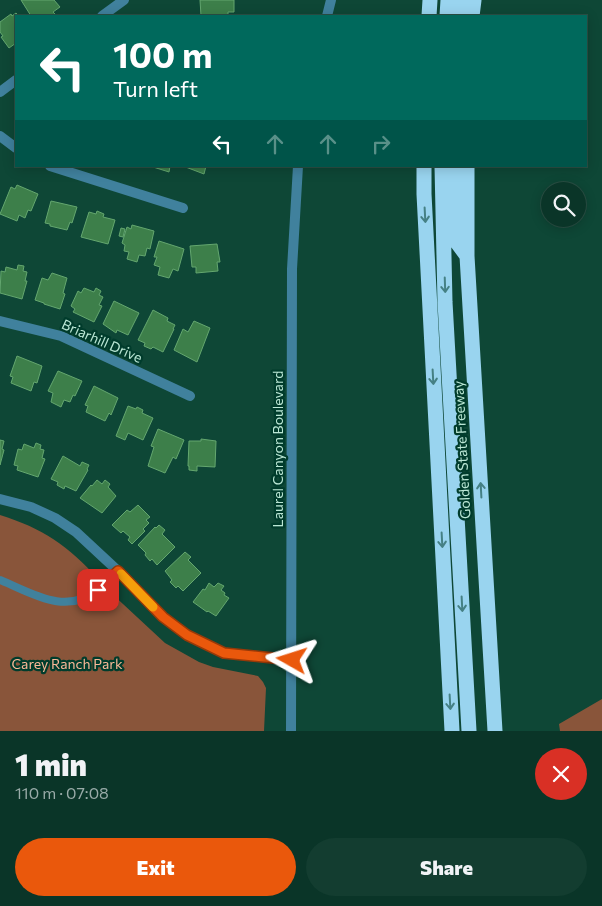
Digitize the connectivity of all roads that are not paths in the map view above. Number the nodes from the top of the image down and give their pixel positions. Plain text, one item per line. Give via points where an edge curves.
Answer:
1 (124, 0) edge
2 (331, 0) edge
3 (430, 0) edge
4 (448, 0) edge
5 (460, 0) edge
6 (474, 0) edge
7 (108, 15) edge
8 (326, 15) edge
9 (429, 15) edge
10 (447, 15) edge
11 (458, 15) edge
12 (472, 15) edge
13 (15, 81) edge
14 (0, 92) edge
15 (0, 136) edge
16 (15, 147) edge
17 (53, 167) edge
18 (298, 167) edge
19 (424, 167) edge
20 (442, 167) edge
21 (453, 167) edge
22 (467, 167) edge
23 (184, 208) dead end
24 (467, 256) junction
25 (0, 320) edge
26 (190, 396) dead end
27 (0, 499) edge
28 (118, 571) junction
29 (0, 580) edge
30 (292, 660) junction
31 (291, 731) edge
32 (452, 731) edge
33 (469, 731) edge
34 (495, 731) edge

1 - 7 street
2 - 8 street
3 - 9 highway
4 - 10 highway
5 - 11 highway
6 - 12 highway
13 - 14 street
15 - 16 street
17 - 23 street
18 - 30 street, Laurel Canyon Boulevard via 292,269
19 -> 32 highway, Golden State Freeway
20 -> 33 highway
21 - 24 highway via 453,237
22 - 24 highway, Golden State Freeway
34 -> 24 highway, Golden State Freeway
25 - 26 street, Briarhill Drive via 61,336
27 - 28 street via 31,507 55,518 76,532
28 - 29 lane via 94,592 63,602 40,598
28 - 30 street via 163,617 187,635 224,653
30 - 31 street, Laurel Canyon Boulevard

